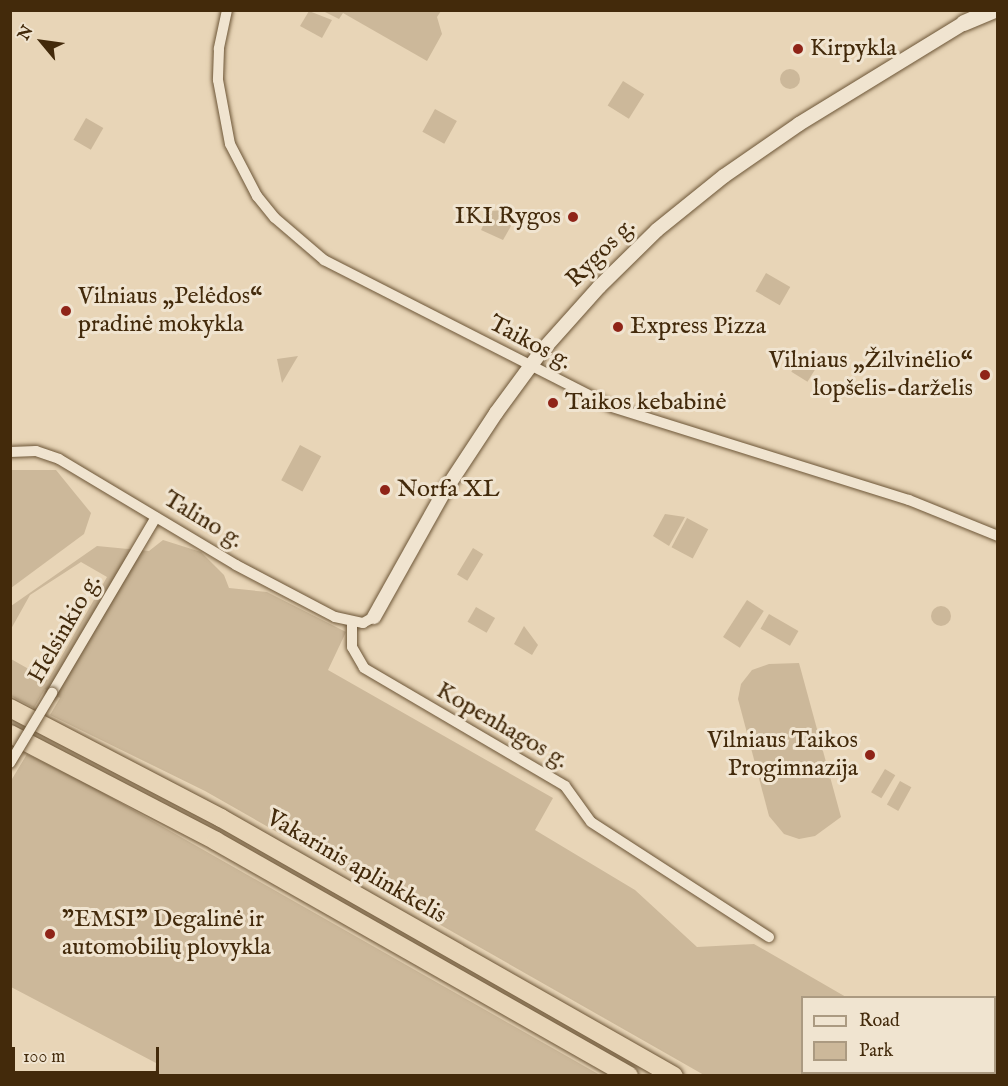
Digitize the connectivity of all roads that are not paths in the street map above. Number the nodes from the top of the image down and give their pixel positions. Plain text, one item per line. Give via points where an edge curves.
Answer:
1 (227, 10) edge
2 (994, 10) edge
3 (970, 16) edge
4 (530, 366) junction
5 (10, 452) edge
6 (156, 516) junction
7 (998, 536) edge
8 (374, 617) joint
9 (352, 623) junction
10 (10, 708) edge
11 (10, 734) edge
12 (10, 763) edge
13 (769, 937) dead end
14 (629, 1076) edge
15 (674, 1076) edge

1 - 4 street, Taikos g. via 218,64 226,130 257,196 274,218 324,260
2 - 3 main road, Rygos g.
3 - 4 street, Rygos g. via 799,124 707,190 620,267
4 - 7 street, Taikos g. via 612,407 909,500
4 - 8 street, Rygos g. via 469,452
5 - 6 street, Talino g. via 48,454
6 - 9 street, Talino g. via 260,578
6 - 12 street, Helsinkio g., bridge
8 - 9 street
9 - 13 street, Kopenhagos g. via 352,647 364,668 565,786 591,822
10 - 15 highway, Vakarinis aplinkkelis via 221,818
11 - 14 highway, Vakarinis aplinkkelis via 206,835

